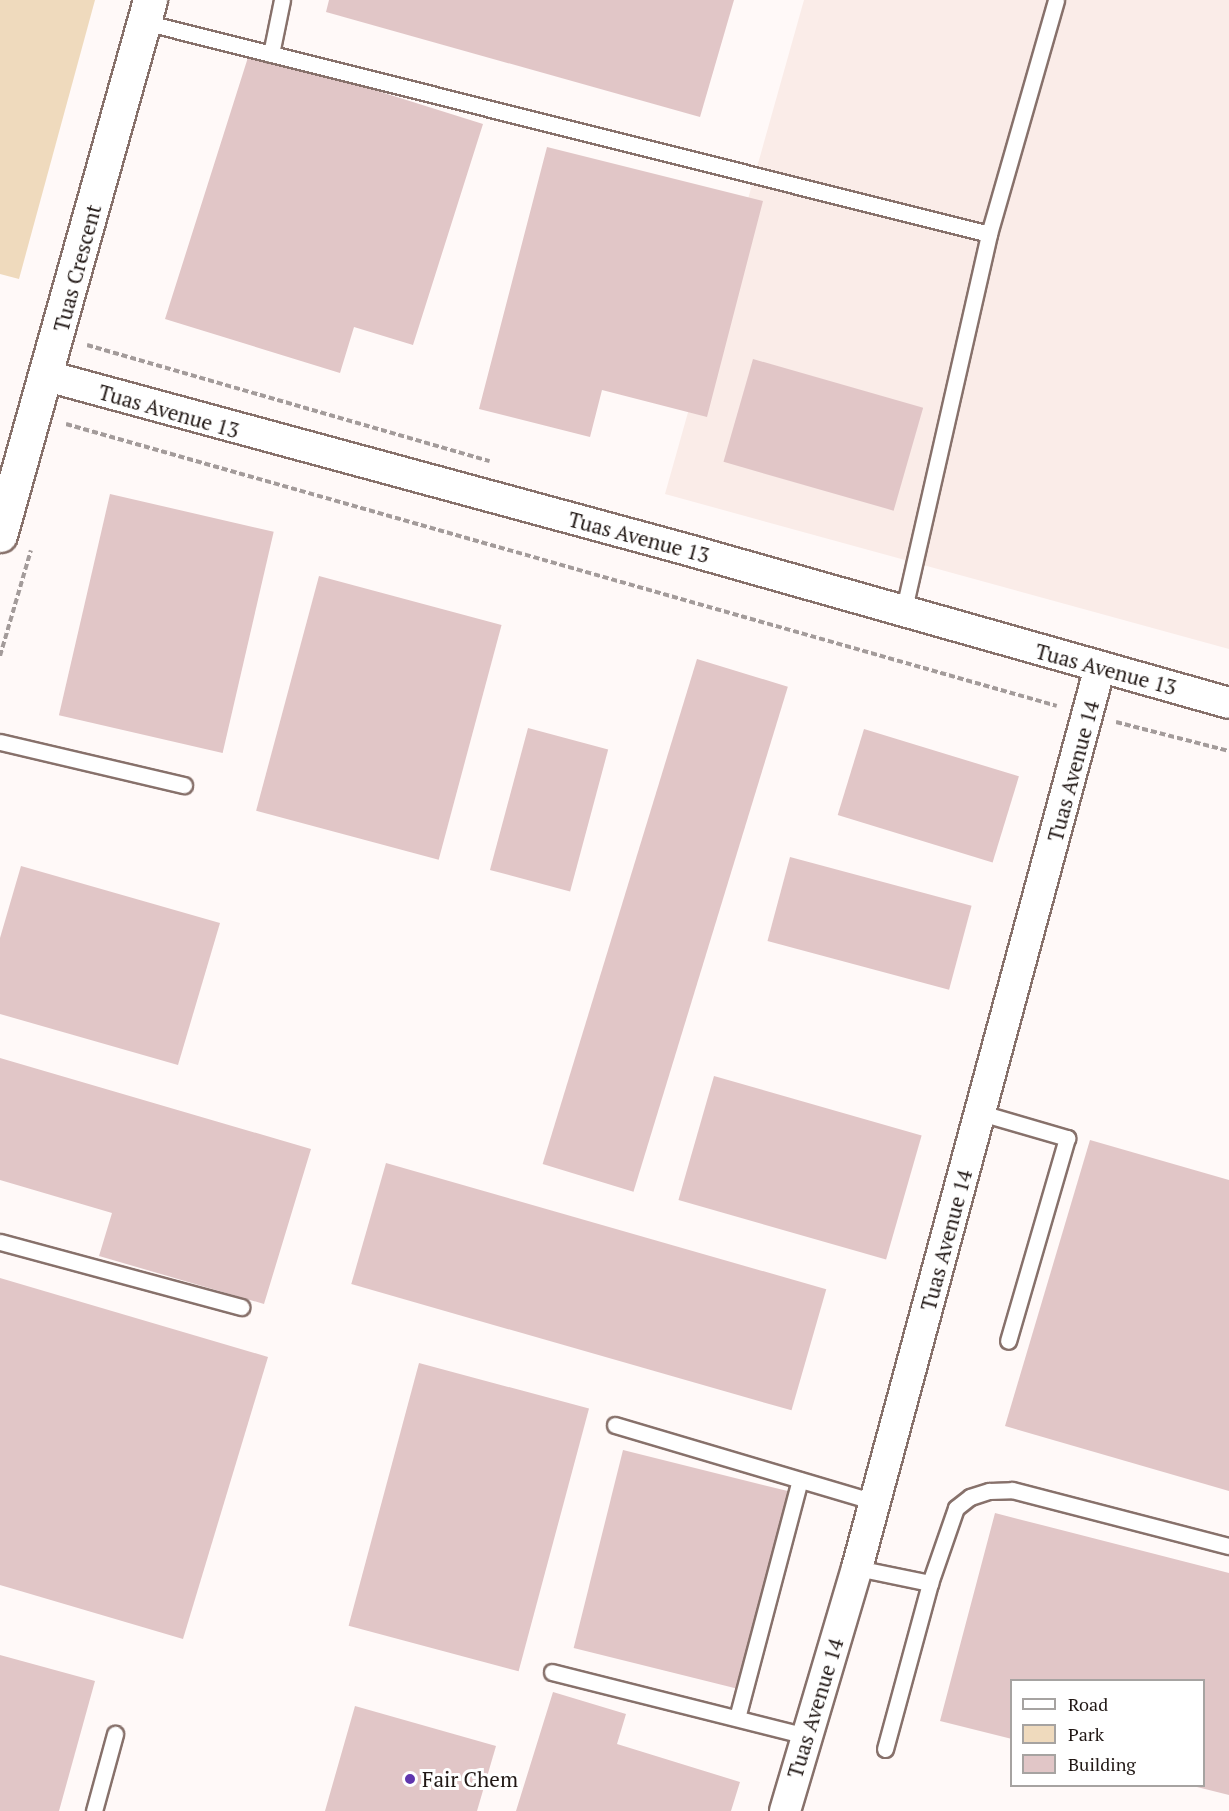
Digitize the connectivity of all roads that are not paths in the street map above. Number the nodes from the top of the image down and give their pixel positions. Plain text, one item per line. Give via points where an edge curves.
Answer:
1 (282, 0) edge
2 (1056, 0) edge
3 (147, 11) edge
4 (271, 54) junction
5 (988, 234) junction
6 (47, 376) junction
7 (0, 535) edge
8 (903, 613) junction
9 (1100, 667) junction
10 (1229, 703) edge
11 (0, 742) edge
12 (184, 785) dead end
13 (981, 1113) junction
14 (0, 1242) edge
15 (241, 1307) dead end
16 (1008, 1341) dead end
17 (615, 1425) dead end
18 (800, 1480) junction
19 (875, 1502) junction
20 (1229, 1546) edge
21 (857, 1568) junction
22 (930, 1583) junction
23 (552, 1672) dead end
24 (737, 1718) junction
25 (115, 1734) dead end
26 (806, 1736) junction
27 (885, 1749) dead end
28 (94, 1811) edge
29 (785, 1811) edge

1 - 4 lane
2 - 5 lane
3 - 4 lane
3 - 6 street, Tuas Crescent
4 - 5 lane
5 - 8 lane
6 - 7 street, Tuas Crescent
6 - 8 street, Tuas Avenue 13 via 681,548
8 - 9 street, Tuas Avenue 13
9 - 10 street, Tuas Avenue 13
9 - 13 street, Tuas Avenue 14
11 - 12 lane
13 - 16 lane via 1066,1138
13 - 19 street, Tuas Avenue 14
14 - 15 lane
17 - 18 lane
18 - 19 lane
18 - 24 lane
19 - 21 street, Tuas Avenue 14
20 - 22 lane via 1012,1490 989,1491 969,1497 956,1508
21 - 22 lane
21 - 26 street, Tuas Avenue 14
22 - 27 lane
23 - 24 lane
24 - 26 lane
25 - 28 lane
26 - 29 street, Tuas Avenue 14

